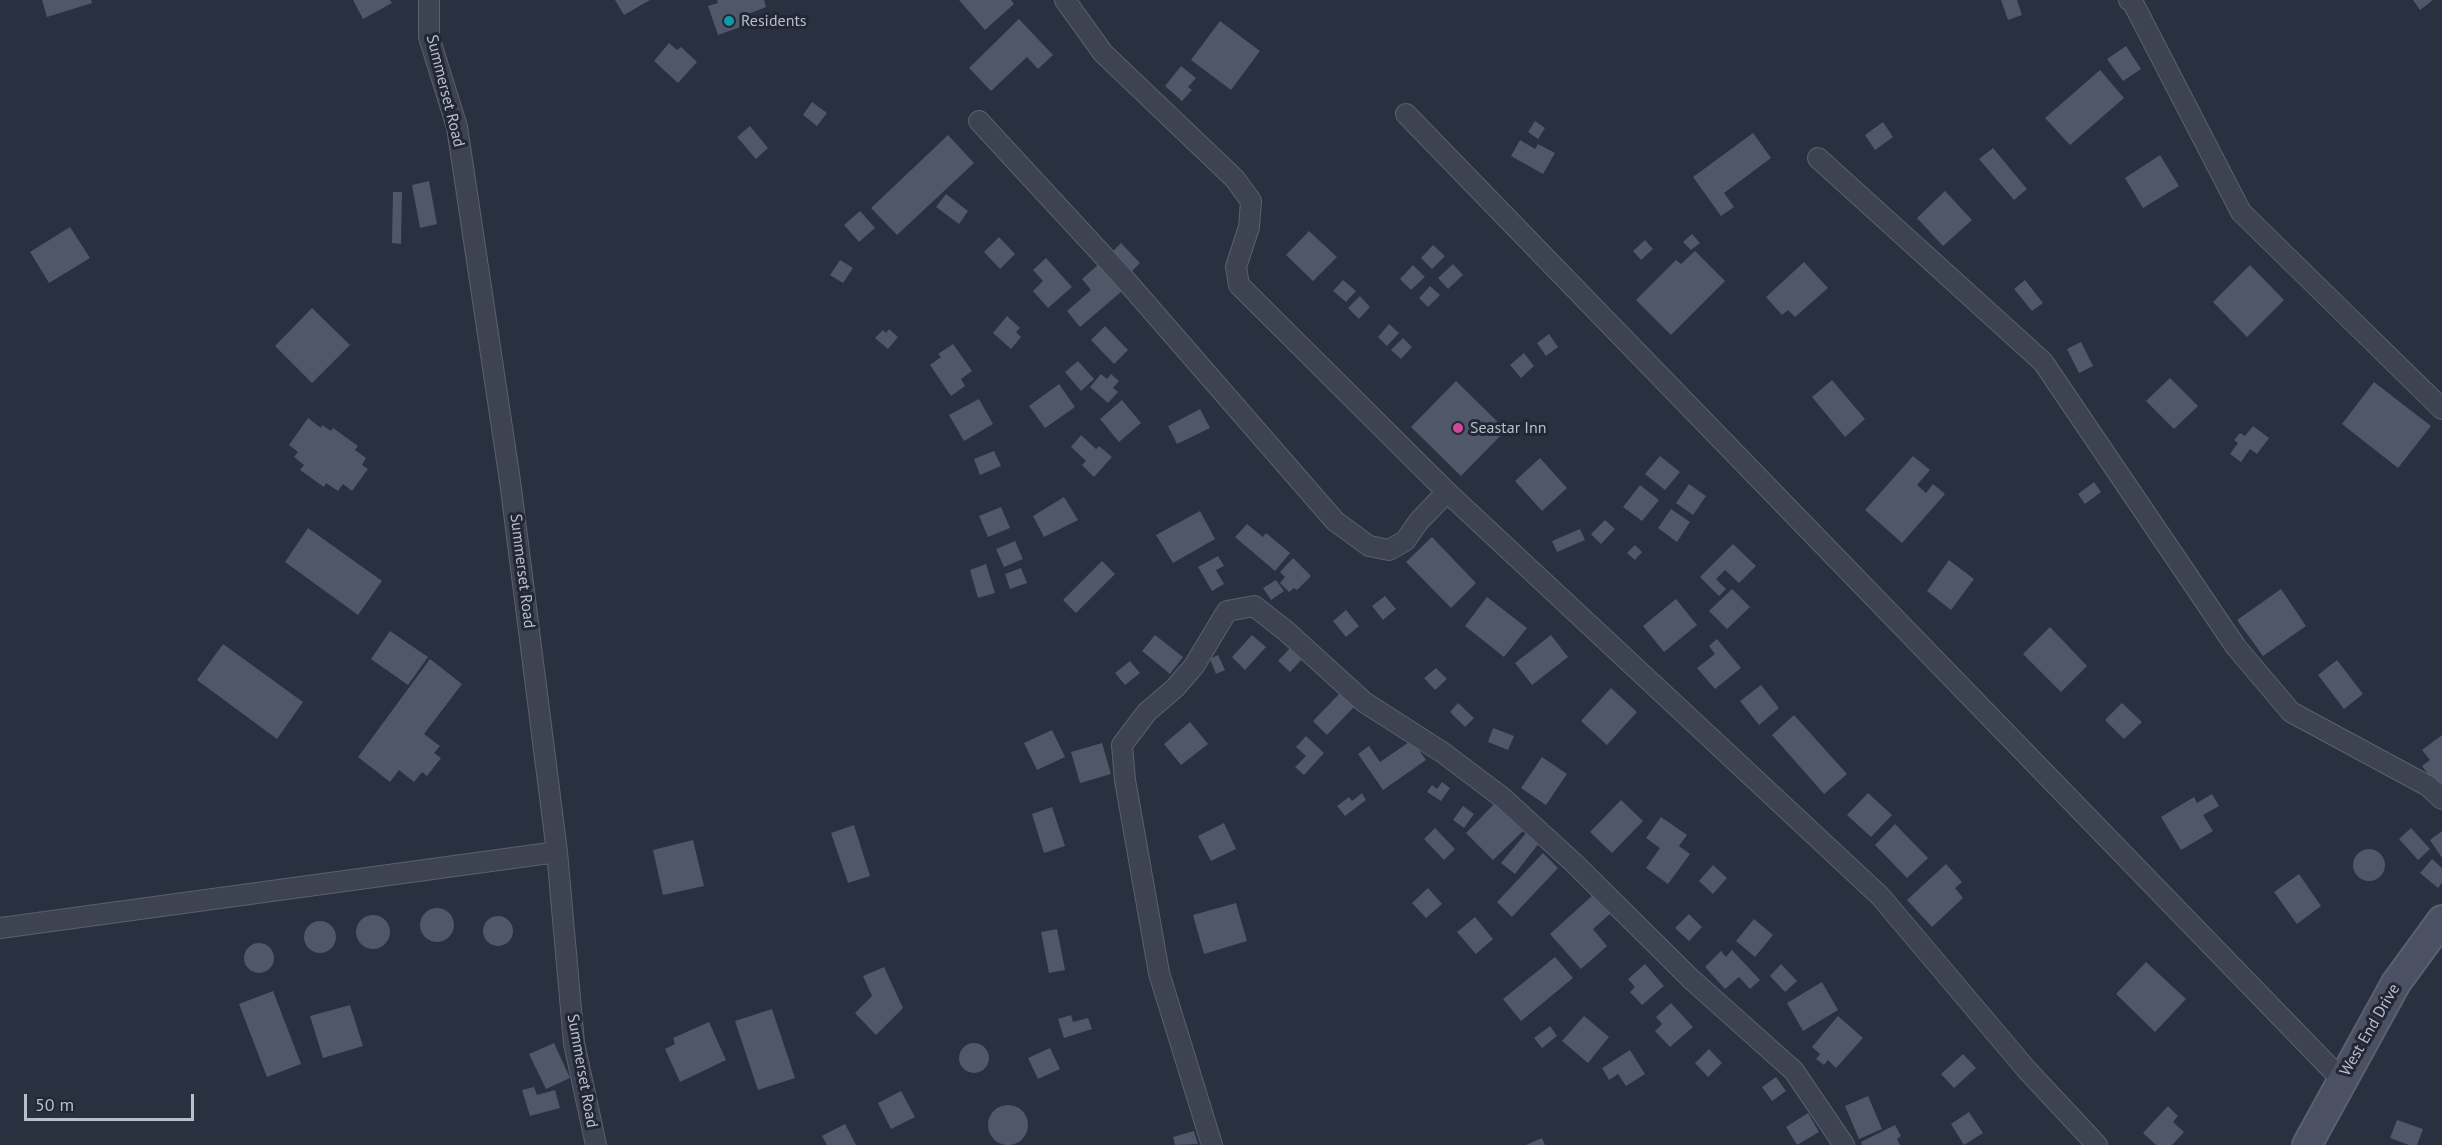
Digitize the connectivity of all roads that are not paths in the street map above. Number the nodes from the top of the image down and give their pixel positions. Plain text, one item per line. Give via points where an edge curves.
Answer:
1 (429, 0) edge
2 (1065, 0) edge
3 (2129, 0) edge
4 (1406, 114) dead end
5 (979, 121) dead end
6 (1818, 158) dead end
7 (2442, 409) edge
8 (1447, 492) junction
9 (2442, 799) edge
10 (557, 852) junction
11 (2442, 920) edge
12 (0, 928) edge
13 (2341, 1080) junction
14 (596, 1145) edge
15 (1212, 1145) edge
16 (1844, 1145) edge
17 (2097, 1145) edge
18 (2307, 1145) edge

1 - 10 street, Summerset Road via 429,37 457,127 473,233 510,481
2 - 8 street via 1103,53 1235,179 1251,201 1250,227 1236,267 1239,285
3 - 7 street via 2241,212
4 - 13 street
5 - 8 street via 1122,276 1335,521 1369,546 1389,550 1405,541
6 - 9 street via 2043,362 2236,647 2291,712 2428,786
8 - 17 street via 1880,896 2027,1070
10 - 12 street
10 - 14 street, Summerset Road via 574,1043
11 - 13 main road, West End Drive via 2396,983
13 - 18 main road, West End Drive
15 - 16 street via 1159,973 1122,745 1147,712 1194,666 1227,611 1254,606 1364,702 1442,752 1503,798 1567,856 1691,979 1794,1071

